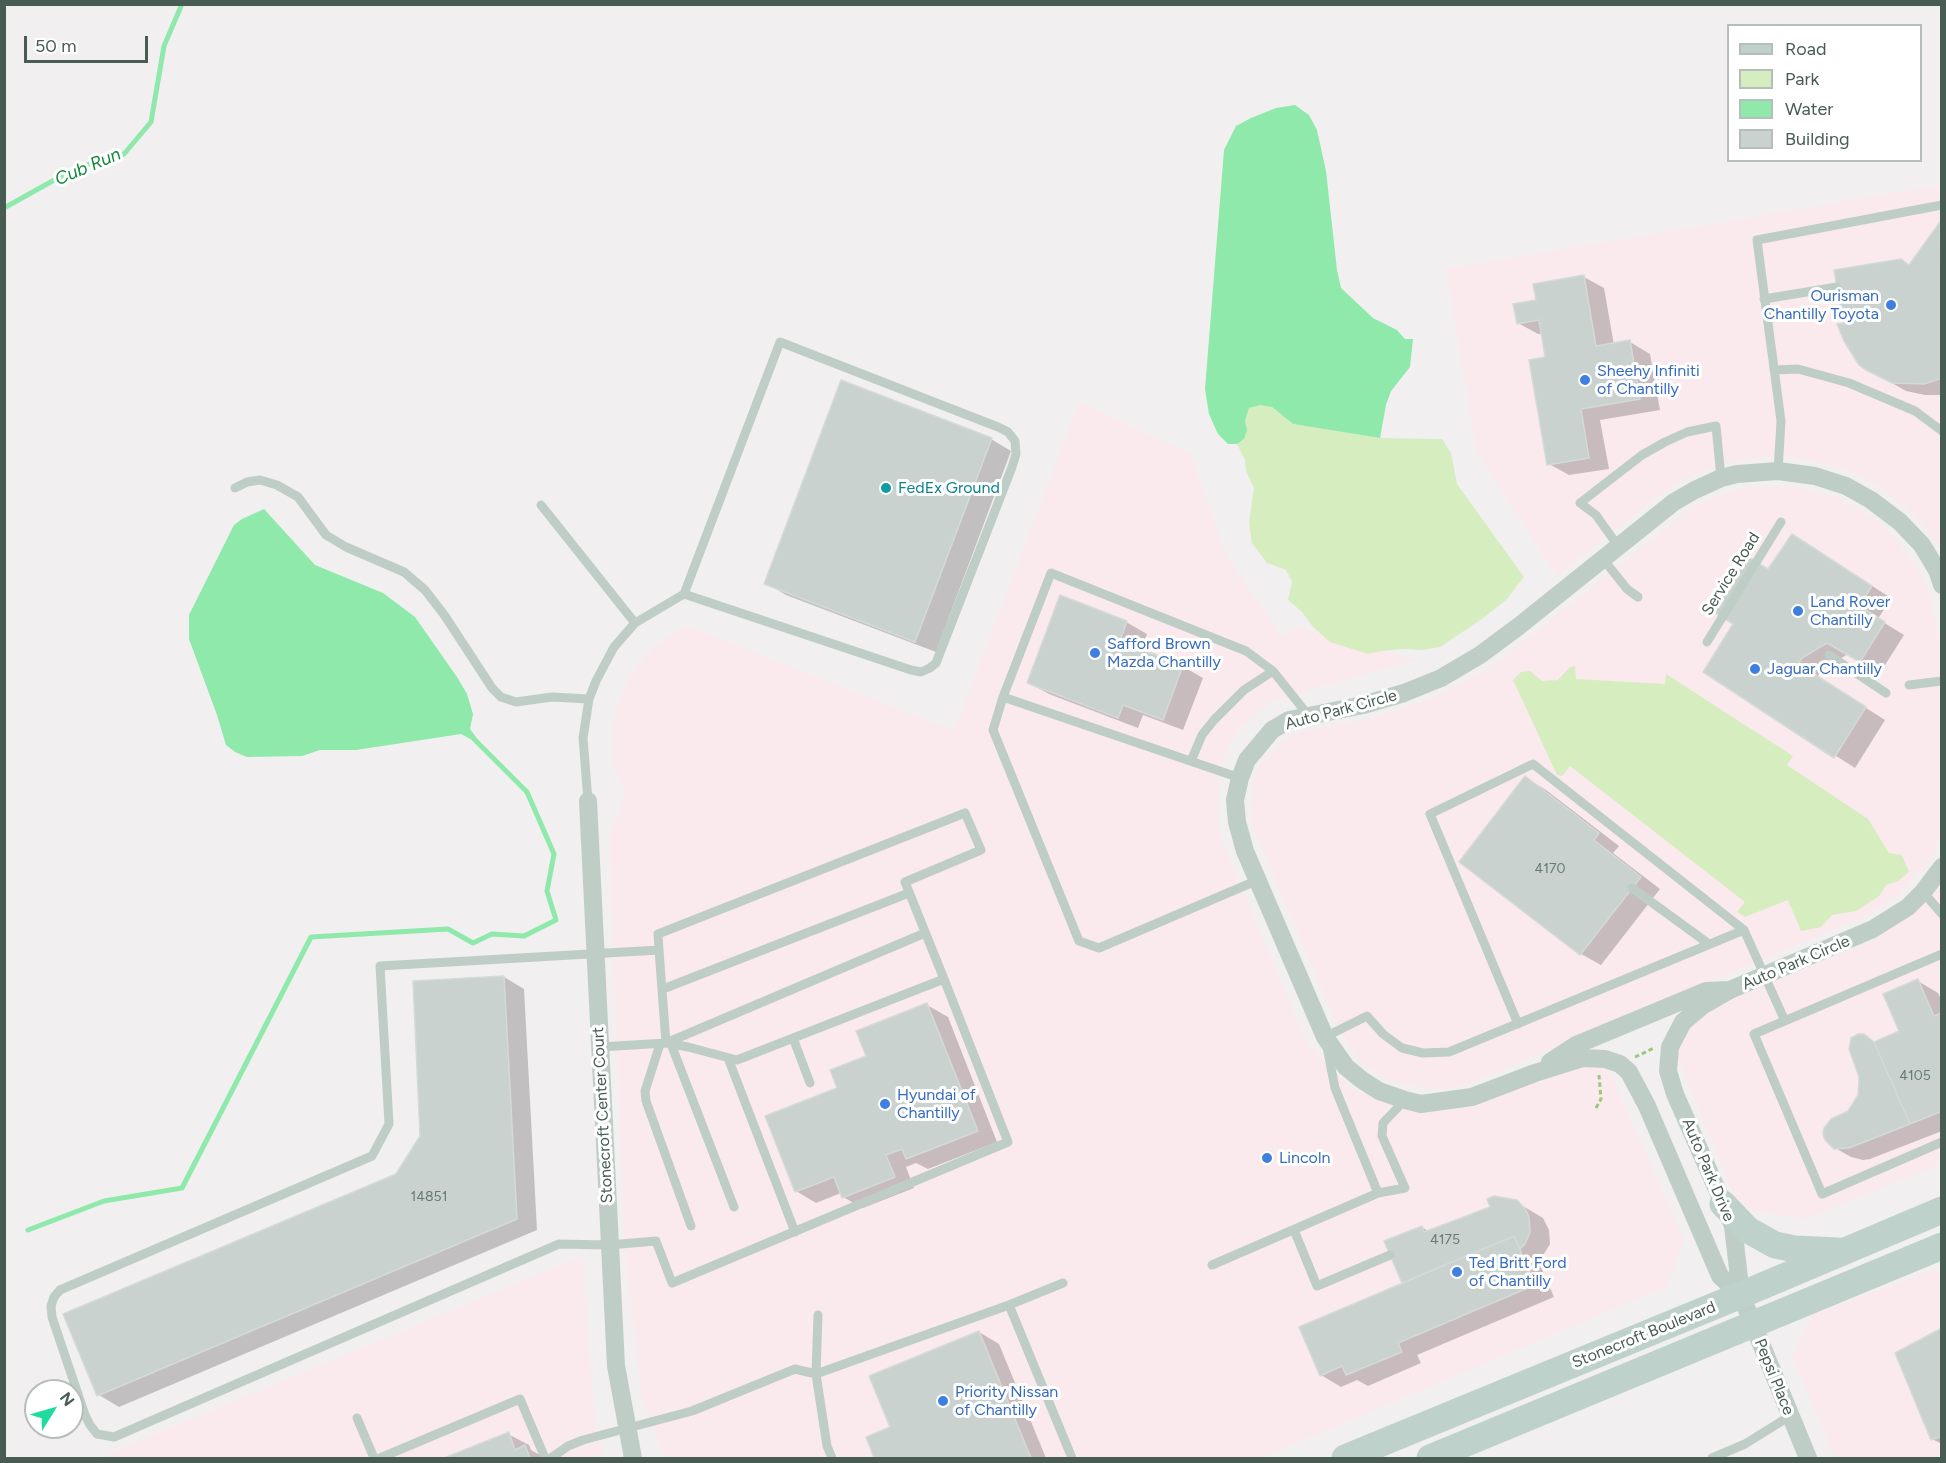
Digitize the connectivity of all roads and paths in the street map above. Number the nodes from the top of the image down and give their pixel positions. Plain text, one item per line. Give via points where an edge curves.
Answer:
1 (1941, 205) edge
2 (1837, 287) dead end
3 (1764, 299) junction
4 (1774, 370) junction
5 (1941, 431) edge
6 (1778, 471) junction
7 (1721, 478) junction
8 (235, 488) dead end
9 (541, 505) dead end
10 (1781, 522) dead end
11 (1618, 546) junction
12 (1603, 560) junction
13 (1940, 575) edge
14 (684, 594) junction
15 (1638, 597) dead end
16 (635, 624) junction
17 (1707, 642) dead end
18 (1829, 655) dead end
19 (1273, 671) junction
20 (1941, 681) edge
21 (1909, 685) dead end
22 (1886, 693) dead end
23 (1003, 696) junction
24 (589, 699) junction
25 (1308, 715) junction
26 (1191, 761) junction
27 (1240, 778) junction
28 (588, 801) joint
29 (1941, 867) edge
30 (1258, 880) junction
31 (1632, 888) dead end
32 (1923, 892) junction
33 (909, 893) junction
34 (1941, 914) edge
35 (1744, 930) junction
36 (925, 933) junction
37 (1709, 944) junction
38 (659, 951) junction
39 (1941, 954) edge
40 (595, 955) junction
41 (1766, 975) junction
42 (944, 980) junction
43 (663, 989) junction
44 (1730, 990) junction
45 (1785, 1021) junction
46 (1518, 1024) junction
47 (1325, 1037) junction
48 (793, 1038) junction
49 (666, 1044) junction
50 (600, 1047) junction
51 (728, 1058) junction
52 (1583, 1058) joint
53 (1535, 1073) junction
54 (810, 1083) dead end
55 (1405, 1100) junction
56 (1941, 1142) edge
57 (1378, 1193) junction
58 (1723, 1204) junction
59 (734, 1207) dead end
60 (1941, 1210) edge
61 (690, 1226) dead end
62 (1294, 1230) junction
63 (795, 1232) junction
64 (609, 1245) junction
65 (1941, 1246) edge
66 (1845, 1251) junction
67 (1390, 1255) dead end
68 (1212, 1265) dead end
69 (1063, 1283) dead end
70 (1741, 1295) junction
71 (1009, 1305) junction
72 (818, 1315) dead end
73 (1753, 1324) junction
74 (816, 1374) junction
75 (1790, 1416) junction
76 (357, 1418) dead end
77 (627, 1429) junction
78 (374, 1458) edge
79 (380, 1458) edge
80 (545, 1458) edge
81 (551, 1458) edge
82 (633, 1458) edge
83 (641, 1458) edge
84 (832, 1458) edge
85 (1072, 1458) edge
86 (1345, 1458) edge
87 (1430, 1458) edge
88 (1712, 1458) edge
89 (1808, 1458) edge

1 - 3 lane via 1756,240
2 - 3 lane
3 - 4 lane
4 - 5 lane via 1798,369 1849,383 1915,411
4 - 6 lane via 1780,421
6 - 7 street, Auto Park Circle
6 - 13 street, Auto Park Circle via 1815,476 1846,486 1871,500 1922,545
7 - 11 street, Auto Park Circle via 1674,502
7 - 11 lane via 1716,426 1688,432 1642,455 1580,503 1596,515
8 - 24 lane via 260,480 277,485 298,497 327,535 404,572 425,590 501,697 516,702
9 - 16 lane
10 - 17 lane, Service Road
11 - 12 street, Auto Park Circle
12 - 15 lane
12 - 25 street, Auto Park Circle via 1480,655 1442,678 1363,705
14 - 14 lane via 780,342 998,427 1016,441 1012,467 936,663 930,668 921,672 911,670
14 - 16 lane
16 - 24 lane via 614,647
18 - 22 lane
19 - 23 lane via 1237,647 1051,573
19 - 25 lane
19 - 26 lane via 1244,690 1214,720
20 - 21 lane
23 - 26 lane
23 - 30 lane via 993,730 1079,941 1099,948
24 - 28 lane via 583,738
25 - 27 street, Auto Park Circle via 1272,730 1247,760
26 - 27 lane
27 - 30 street, Auto Park Circle via 1235,800 1237,822
28 - 40 street, Stonecroft Center Court
29 - 32 street, Auto Park Circle
30 - 47 street, Auto Park Circle
31 - 37 lane
32 - 34 lane
32 - 41 street, Auto Park Circle via 1908,907 1873,929
33 - 36 lane
33 - 38 lane via 905,882 981,850 965,813 658,934
33 - 43 lane
35 - 37 lane
35 - 41 lane
35 - 46 lane via 1533,764 1430,814
36 - 42 lane
36 - 49 lane
37 - 46 lane
38 - 40 lane
38 - 43 lane
39 - 45 lane
40 - 50 street, Stonecroft Center Court
40 - 64 lane via 380,966 389,1124 372,1156 60,1290 51,1306 52,1317 85,1415 97,1434 114,1437 559,1244
41 - 44 street, Auto Park Circle
41 - 45 lane
42 - 48 lane
42 - 63 lane via 1008,1142
43 - 49 lane
44 - 53 street, Auto Park Circle via 1706,991 1576,1045
44 - 58 street, Auto Park Drive via 1683,1022 1670,1047 1668,1071
45 - 56 lane via 1754,1034 1822,1194
46 - 47 lane via 1449,1052 1402,1048 1367,1016
47 - 55 street, Auto Park Circle via 1346,1067 1362,1080
47 - 57 lane via 1335,1088
48 - 51 lane via 736,1060
48 - 54 lane
49 - 50 lane
49 - 51 lane
49 - 59 lane
49 - 61 lane via 645,1090 646,1101
50 - 64 street, Stonecroft Center Court
51 - 63 lane
52 - 53 street, Auto Park Circle
52 - 70 street, Auto Park Drive via 1605,1059 1629,1072 1720,1276
53 - 55 street, Auto Park Circle via 1472,1097 1421,1104
55 - 57 lane via 1383,1122 1382,1136 1405,1188
57 - 62 lane
58 - 66 main road via 1748,1230 1775,1245
58 - 70 street, Auto Park Drive via 1733,1226
60 - 66 main road, Stonecroft Boulevard
62 - 67 lane via 1317,1286
62 - 68 lane
63 - 64 lane via 672,1283 656,1240
64 - 77 street, Stonecroft Center Court via 616,1366
65 - 73 main road, Stonecroft Boulevard
66 - 70 main road, Stonecroft Boulevard
69 - 71 lane
70 - 73 street, Pepsi Place
70 - 86 main road, Stonecroft Boulevard
71 - 74 lane
71 - 85 lane
72 - 74 lane
73 - 75 street, Pepsi Place
73 - 87 main road, Stonecroft Boulevard
74 - 77 lane via 795,1369 693,1411
74 - 84 lane
75 - 88 lane via 1745,1444
75 - 89 street, Pepsi Place
76 - 78 lane
77 - 81 lane via 583,1440
77 - 82 street, Stonecroft Center Court
77 - 83 street, Stonecroft Center Court
79 - 80 lane via 520,1399

